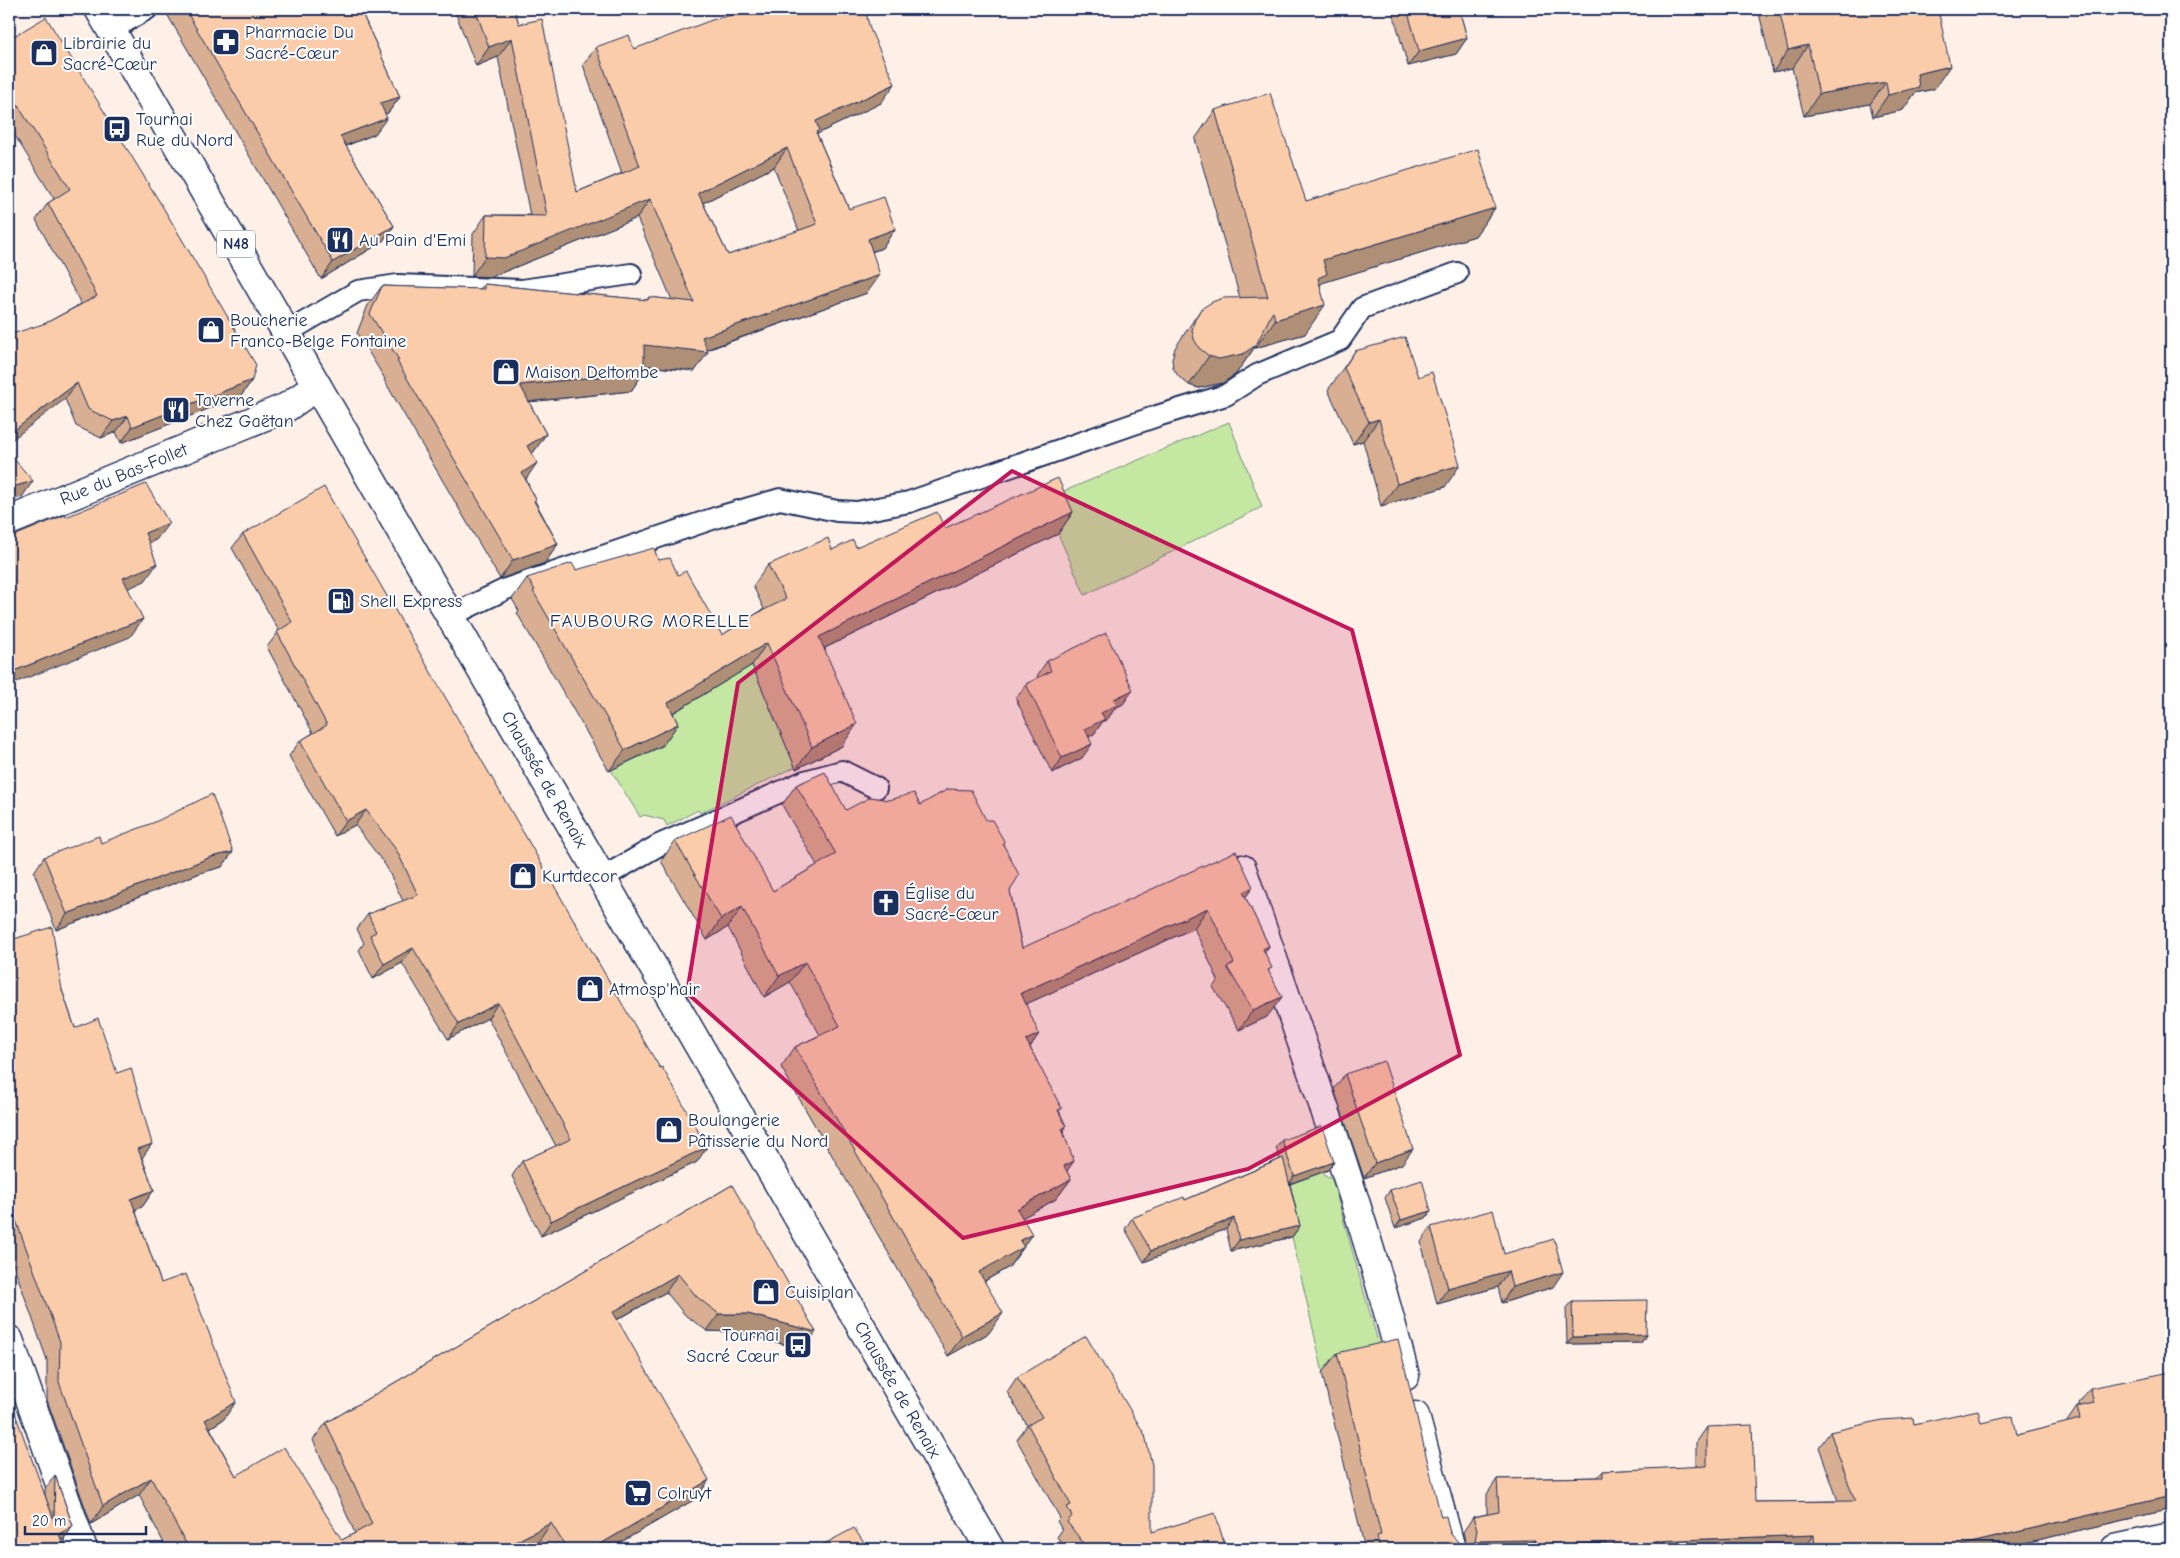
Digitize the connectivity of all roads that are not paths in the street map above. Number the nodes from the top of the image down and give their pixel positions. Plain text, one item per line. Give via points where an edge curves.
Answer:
1 (146, 9) edge
2 (105, 19) edge
3 (1457, 273) dead end
4 (632, 274) dead end
5 (286, 333) junction
6 (318, 386) junction
7 (9, 521) edge
8 (450, 616) junction
9 (876, 788) dead end
10 (1242, 869) edge
11 (602, 878) junction
12 (9, 1340) edge
13 (2171, 1537) edge
14 (83, 1549) edge
15 (990, 1549) edge
16 (1451, 1549) edge
17 (2116, 1549) edge

1 - 2 lane
2 - 5 main road, Chaussée de Renaix / N48
3 - 8 lane via 1362,308 1340,340 1257,375 1226,395 877,510 837,511 780,499 506,589
4 - 5 lane via 522,290 398,285 358,291
5 - 6 main road, Chaussée de Renaix / N48
6 - 7 main road, Rue du Bas-Follet via 287,407
6 - 8 main road, Chaussée de Renaix / N48
8 - 11 main road, Chaussée de Renaix / N48
9 - 11 lane via 842,771 805,781 659,845
10 - 16 main road via 1358,1208 1392,1323
11 - 15 main road, Chaussée de Renaix / N48
12 - 14 main road
13 - 17 main road

